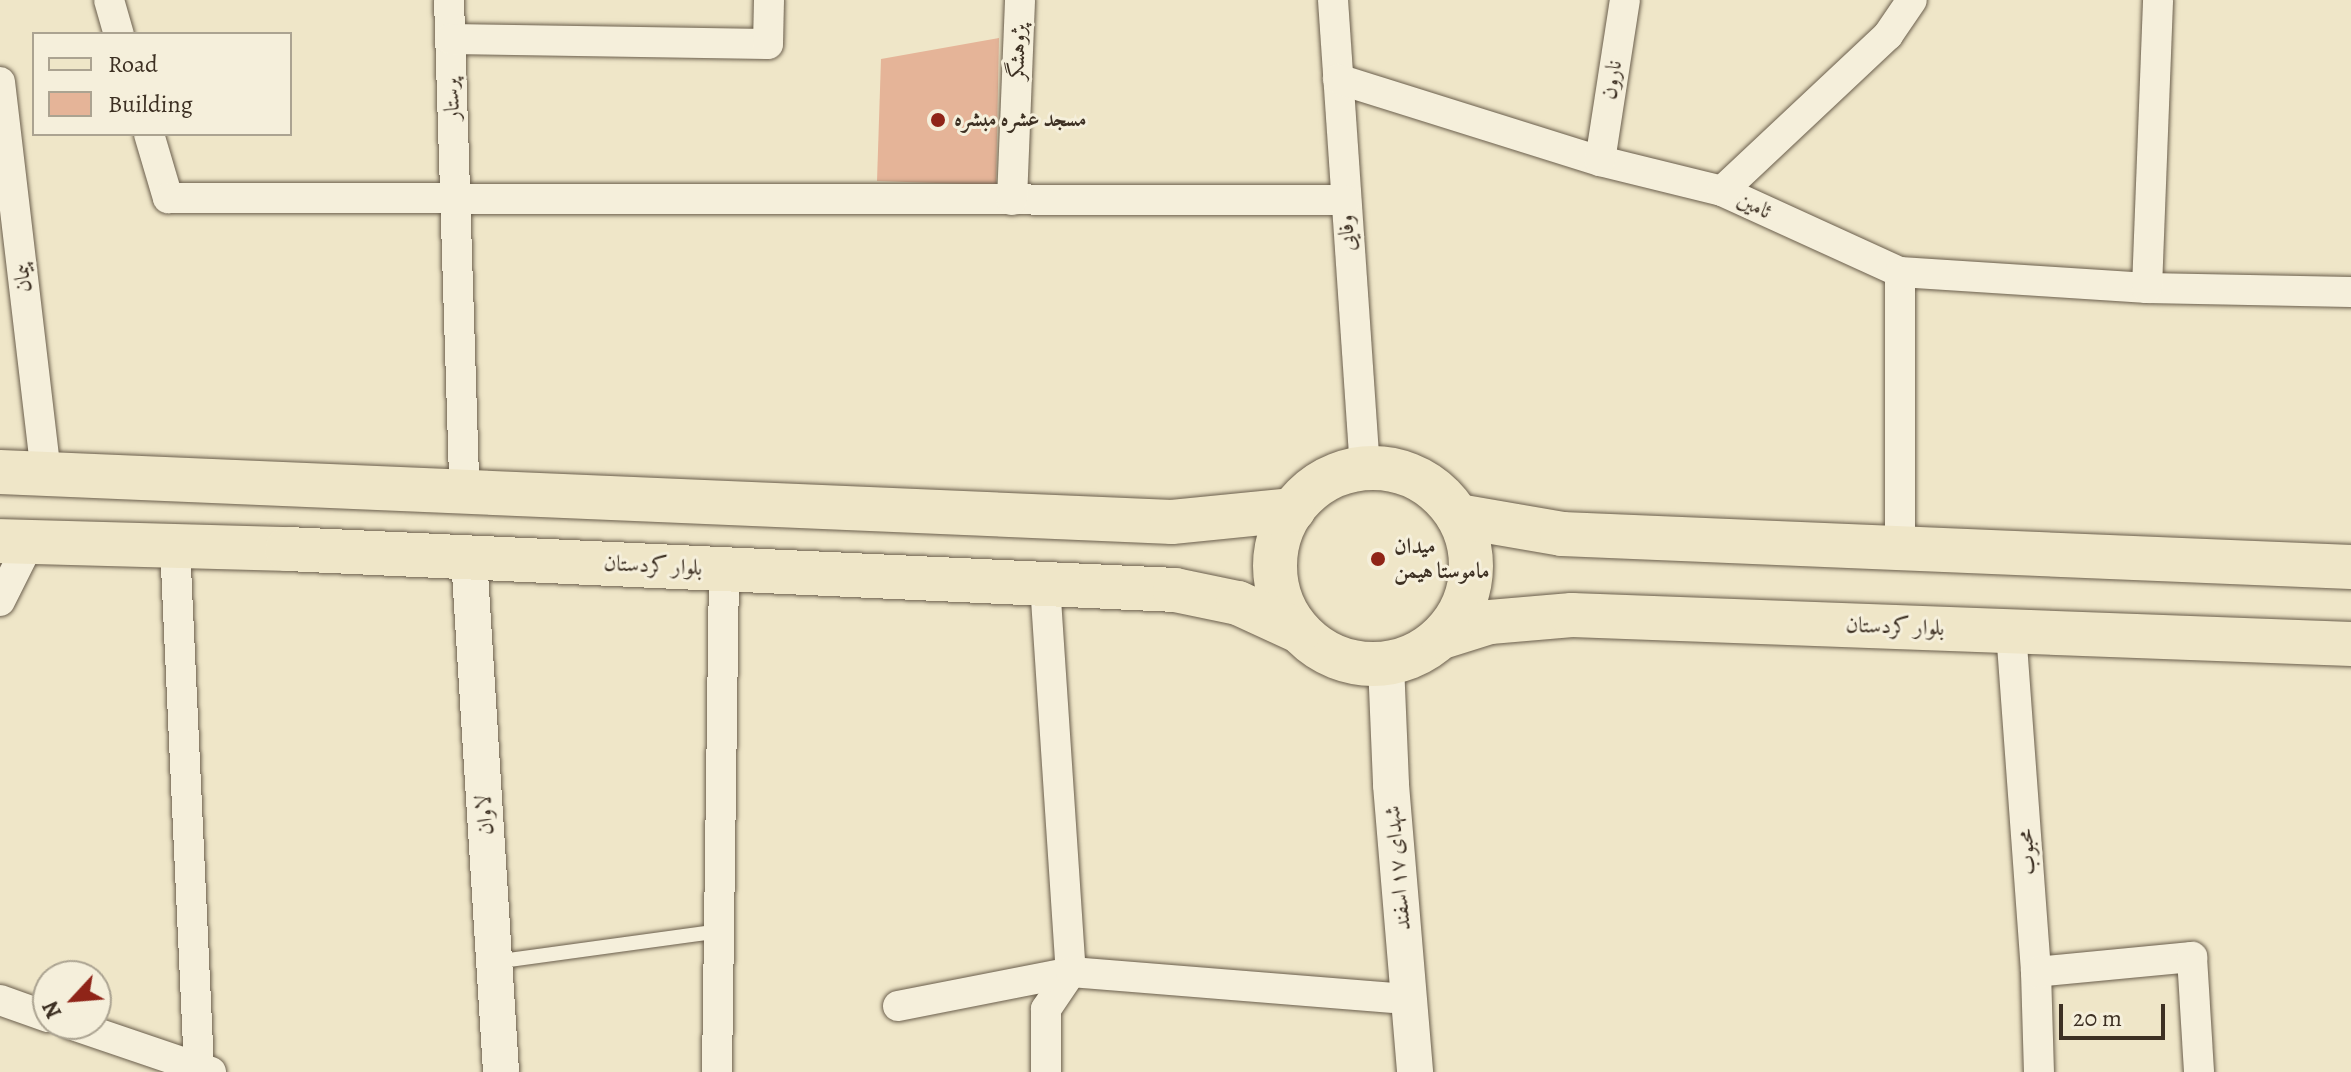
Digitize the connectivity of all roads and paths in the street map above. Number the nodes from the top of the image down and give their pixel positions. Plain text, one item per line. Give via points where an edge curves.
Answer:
1 (109, 0) edge
2 (449, 0) edge
3 (769, 0) edge
4 (1020, 0) edge
5 (1333, 0) edge
6 (1625, 0) edge
7 (1912, 0) edge
8 (2158, 0) edge
9 (118, 32) edge
10 (450, 39) junction
11 (1338, 79) junction
12 (0, 82) edge
13 (150, 136) edge
14 (1600, 161) junction
15 (1722, 191) junction
16 (455, 198) junction
17 (1012, 200) junction
18 (1345, 200) junction
19 (1900, 272) junction
20 (2147, 288) junction
21 (2351, 292) edge
22 (1365, 467) junction
23 (0, 472) edge
24 (46, 474) junction
25 (464, 490) junction
26 (1293, 510) junction
27 (1458, 516) junction
28 (15, 541) edge
29 (175, 545) junction
30 (1900, 548) junction
31 (469, 557) junction
32 (2351, 567) edge
33 (724, 569) junction
34 (1045, 584) junction
35 (0, 601) edge
36 (1299, 631) junction
37 (2011, 631) junction
38 (1442, 637) junction
39 (2351, 644) edge
40 (1386, 664) junction
41 (719, 931) junction
42 (494, 962) junction
43 (1071, 972) junction
44 (2036, 972) junction
45 (1409, 999) junction
46 (0, 1000) edge
47 (898, 1006) dead end
48 (32, 1011) edge
49 (112, 1038) edge
50 (205, 1070) edge
51 (501, 1072) edge
52 (717, 1072) edge
53 (1046, 1072) edge
54 (1415, 1072) edge
55 (2039, 1072) edge
56 (2199, 1072) edge

1 - 9 street
2 - 10 street, پرستار
3 - 10 street via 768,44
4 - 17 street, پژوهشگر
5 - 11 street, وفایی
6 - 14 street, نارون
7 - 15 street via 1888,35
8 - 20 street
10 - 16 street, پرستار
11 - 14 street, ئامین
11 - 18 street, وفایی
12 - 24 street, پیمان
13 - 16 street via 168,198
14 - 15 street, ئامین
15 - 19 street, ئامین
16 - 17 street
16 - 25 street, پرستار
17 - 18 street
18 - 22 street, وفایی
19 - 20 street
19 - 30 street
20 - 21 street
22 - 26 main road via 1316,487
22 - 27 main road via 1409,475 1437,492
23 - 24 main road
24 - 25 main road
25 - 26 main road via 1172,522
26 - 36 main road via 1279,539 1275,571 1282,603
27 - 30 main road via 1562,534
27 - 38 main road via 1469,547 1471,580 1461,611
28 - 29 main road, بلوار کردستان
28 - 35 street
29 - 31 main road, بلوار کردستان
29 - 50 street
30 - 32 main road
31 - 33 main road, بلوار کردستان
31 - 42 street, لاوان
33 - 34 main road, بلوار کردستان
33 - 41 street
34 - 36 main road, بلوار کردستان via 1175,590 1238,603
34 - 43 street
36 - 40 main road via 1324,651 1354,663
37 - 38 main road, بلوار کردستان via 1572,615 1490,622
37 - 39 main road, بلوار کردستان
37 - 44 street, محبوب
38 - 40 main road via 1416,655
40 - 45 street, شهدای ۱۷ اسفند
41 - 42 lane
41 - 52 street
42 - 51 street, لاوان
43 - 45 street
43 - 47 street
43 - 53 street via 1046,1009
44 - 55 street, محبوب
44 - 56 street via 2192,957
45 - 54 street, شهدای ۱۷ اسفند
46 - 48 street
49 - 50 street

